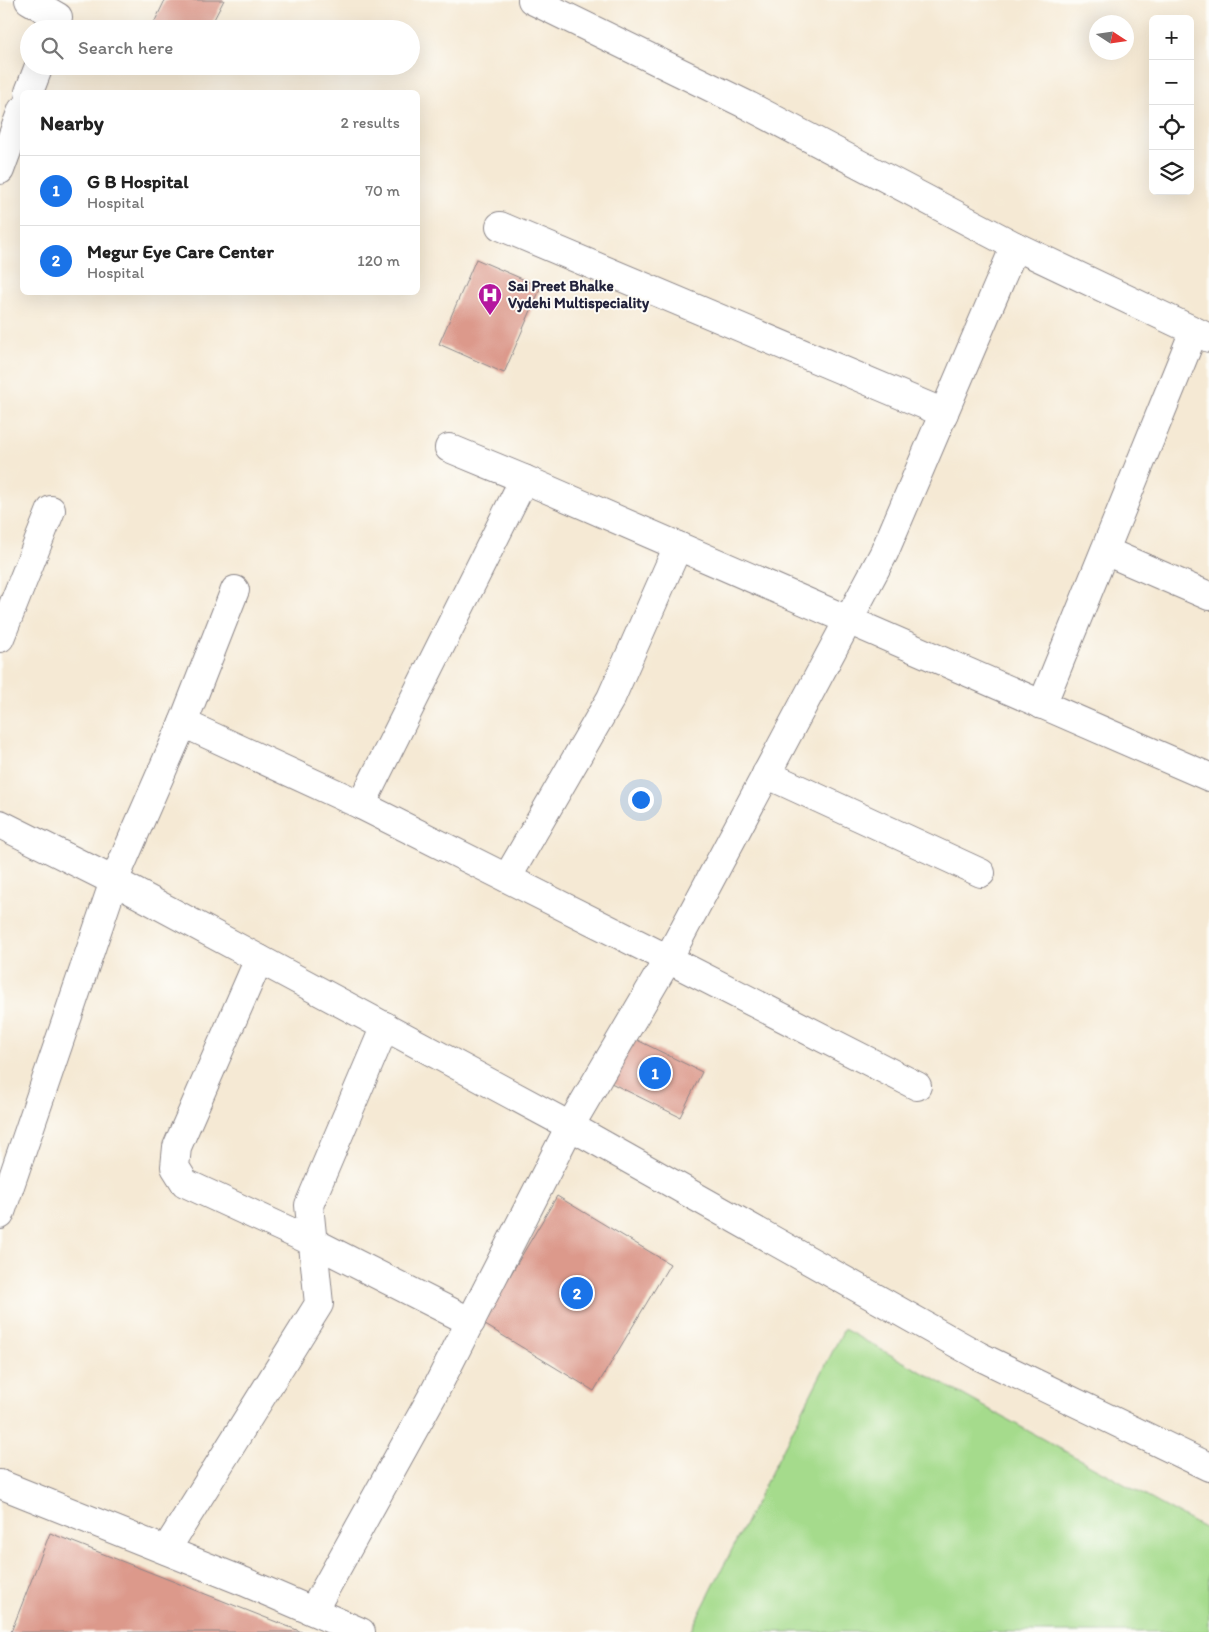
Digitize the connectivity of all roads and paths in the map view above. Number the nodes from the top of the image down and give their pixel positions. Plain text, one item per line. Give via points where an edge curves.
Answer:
1 (29, 0) edge
2 (532, 0) edge
3 (60, 15) edge
4 (36, 75) edge
5 (30, 90) edge
6 (20, 115) edge
7 (0, 170) edge
8 (500, 226) dead end
9 (1015, 246) junction
10 (1202, 334) edge
11 (944, 413) junction
12 (449, 448) dead end
13 (524, 479) junction
14 (51, 510) dead end
15 (678, 546) junction
16 (1104, 551) junction
17 (235, 590) dead end
18 (1209, 596) edge
19 (848, 621) junction
20 (0, 638) edge
21 (1042, 705) junction
22 (183, 723) junction
23 (766, 774) junction
24 (1209, 778) edge
25 (361, 805) junction
26 (0, 824) edge
27 (981, 873) dead end
28 (507, 878) junction
29 (114, 882) junction
30 (259, 959) junction
31 (668, 959) junction
32 (385, 1026) junction
33 (916, 1086) dead end
34 (570, 1126) junction
35 (0, 1215) edge
36 (313, 1242) junction
37 (471, 1322) junction
38 (1209, 1466) edge
39 (0, 1484) edge
40 (166, 1550) junction
41 (312, 1611) junction
42 (361, 1632) edge

1 - 3 street
2 - 9 street via 749,106
4 - 5 street
6 - 7 street
8 - 11 street
9 - 10 street
9 - 11 street
10 - 16 street
11 - 19 street via 884,553
12 - 13 street
13 - 15 street
13 - 25 street
14 - 20 street
15 - 19 street
15 - 28 street via 611,698
16 - 18 street
16 - 21 street
17 - 22 street
19 - 21 street
19 - 23 street
21 - 24 street
22 - 25 street
22 - 29 street
23 - 27 street
23 - 31 street
25 - 28 street
26 - 29 street
28 - 31 street
29 - 30 street
29 - 35 street
30 - 32 street
30 - 36 street via 177,1147 175,1167 186,1183
31 - 33 street
31 - 34 street
32 - 34 street
32 - 36 street via 309,1206
34 - 37 street
34 - 38 street via 979,1356
36 - 37 street
36 - 40 street via 319,1304
37 - 41 street
39 - 40 street
40 - 41 street
41 - 42 street

